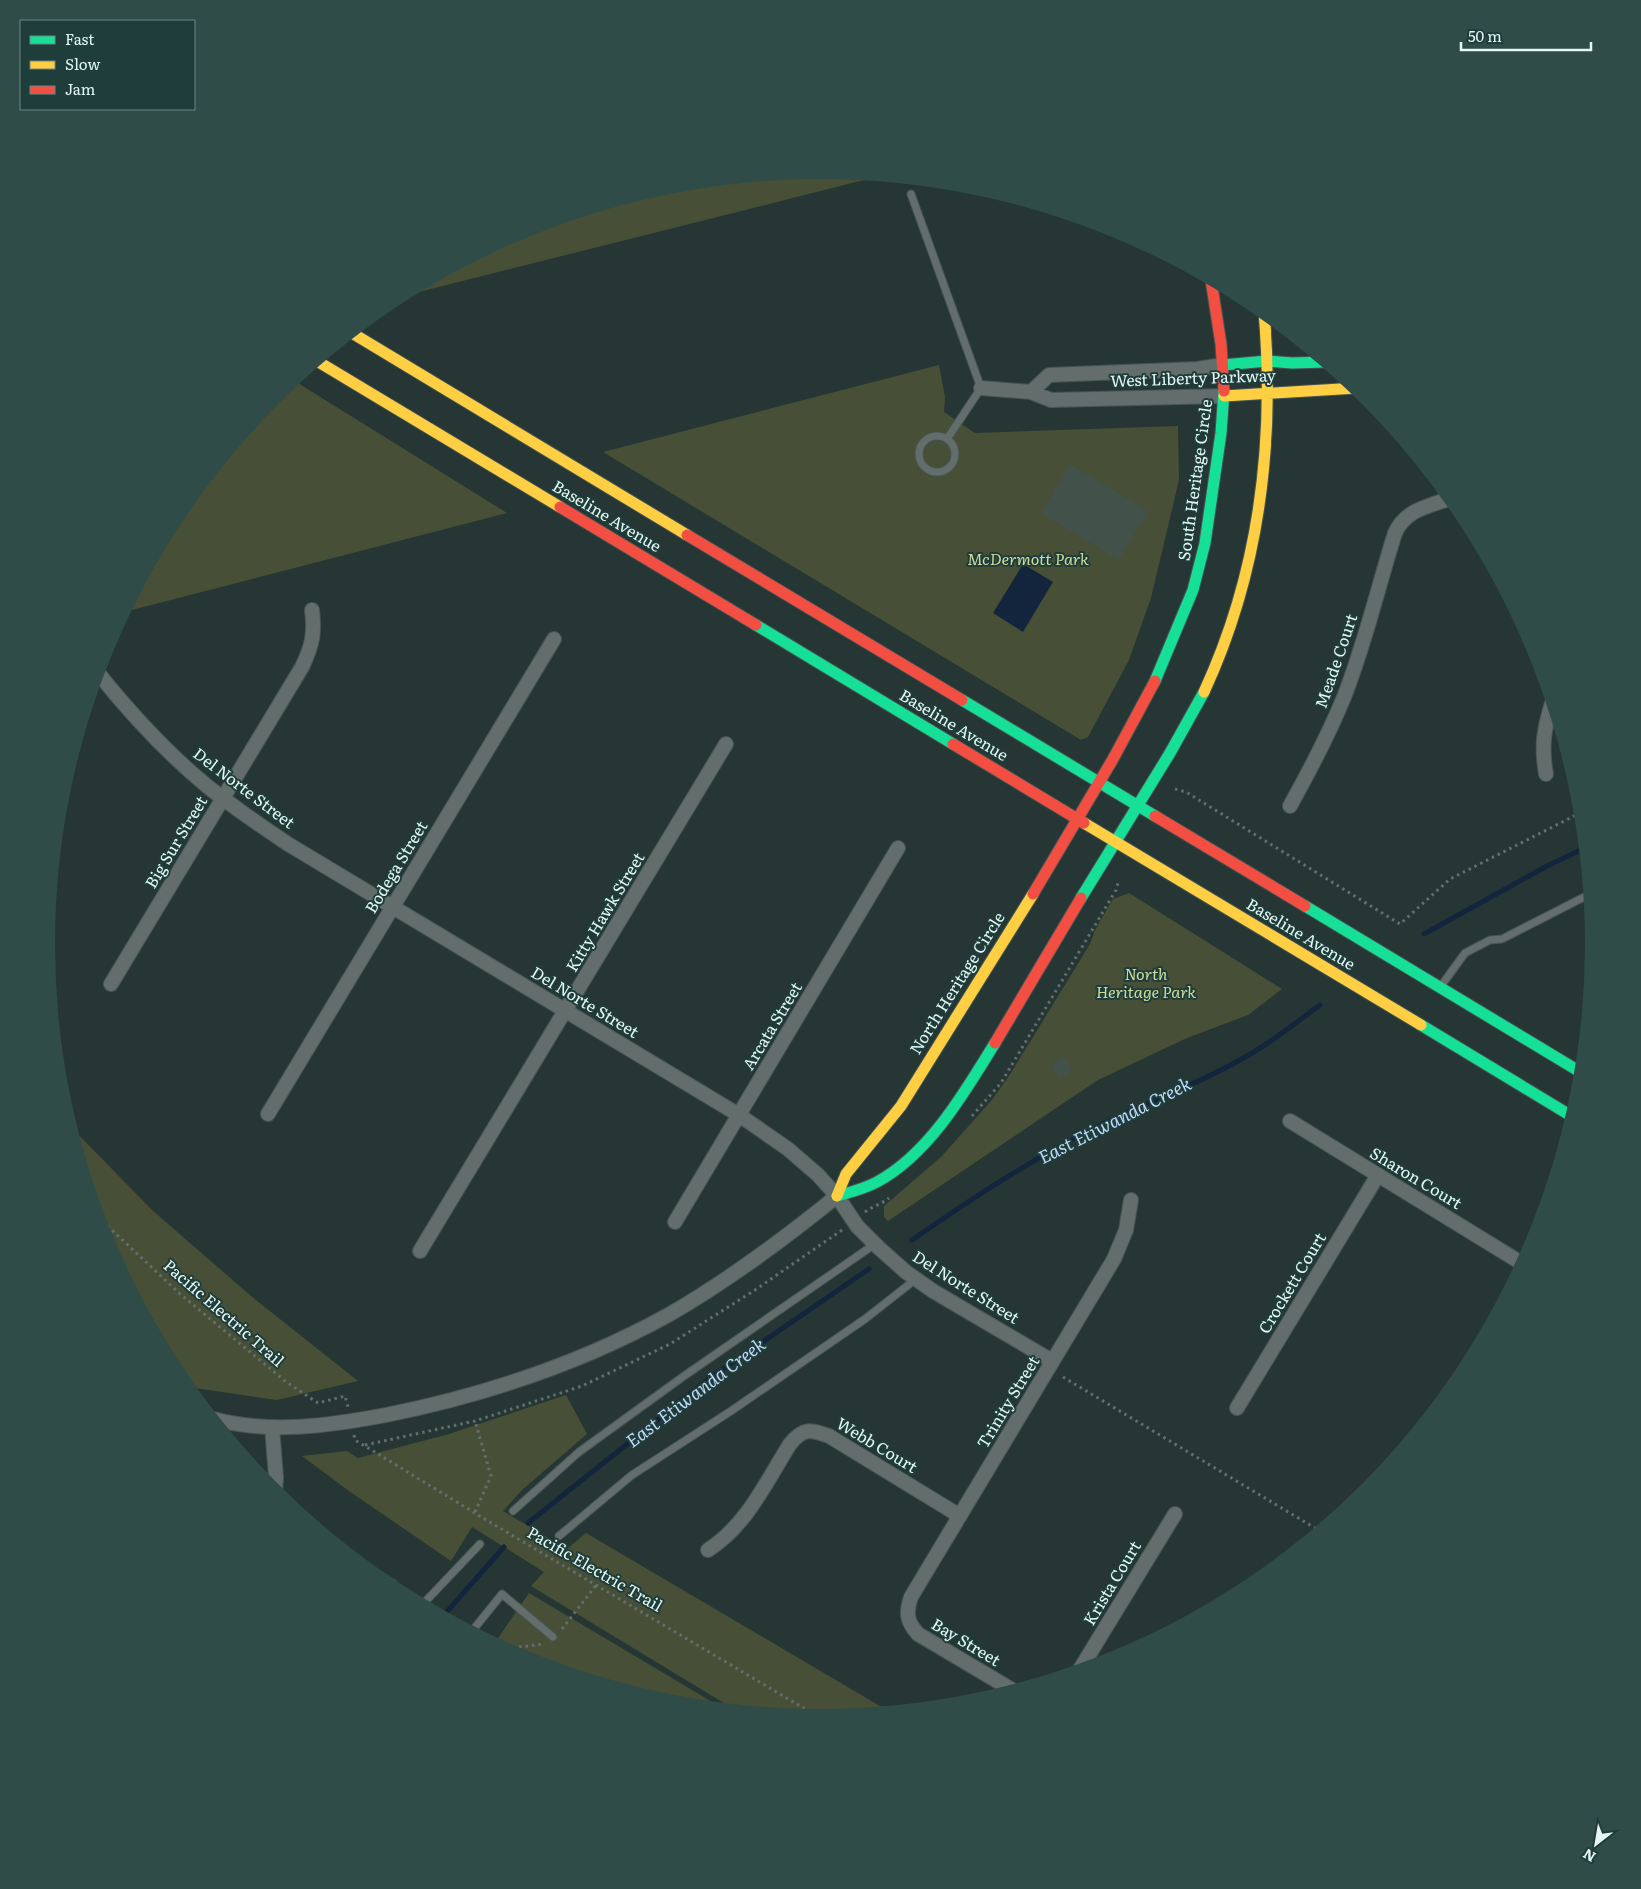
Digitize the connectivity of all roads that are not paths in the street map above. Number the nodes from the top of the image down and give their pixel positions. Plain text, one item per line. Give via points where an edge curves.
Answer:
1 (911, 194) dead end
2 (1212, 287) edge
3 (1265, 321) edge
4 (356, 335) edge
5 (1267, 361) junction
6 (1317, 362) edge
7 (322, 364) edge
8 (1223, 365) junction
9 (981, 388) junction
10 (1346, 389) edge
11 (1031, 392) junction
12 (1269, 393) junction
13 (1224, 396) junction
14 (947, 439) junction
15 (1444, 501) edge
16 (312, 610) dead end
17 (554, 639) dead end
18 (101, 683) edge
19 (1550, 713) edge
20 (726, 744) dead end
21 (1546, 774) dead end
22 (1100, 783) junction
23 (222, 798) junction
24 (1138, 805) junction
25 (1290, 806) dead end
26 (1078, 819) junction
27 (1115, 842) junction
28 (898, 848) dead end
29 (1584, 897) edge
30 (392, 908) junction
31 (111, 984) dead end
32 (1440, 987) junction
33 (566, 1012) junction
34 (1575, 1069) edge
35 (1567, 1113) edge
36 (268, 1114) dead end
37 (739, 1115) junction
38 (1290, 1121) dead end
39 (1378, 1175) junction
40 (837, 1196) junction
41 (1131, 1200) dead end
42 (675, 1222) dead end
43 (877, 1246) junction
44 (420, 1251) dead end
45 (1517, 1260) edge
46 (911, 1275) junction
47 (1052, 1361) junction
48 (1237, 1408) dead end
49 (221, 1420) edge
50 (272, 1427) junction
51 (276, 1482) edge
52 (513, 1511) dead end
53 (1175, 1514) dead end
54 (960, 1516) junction
55 (560, 1536) dead end
56 (480, 1544) dead end
57 (708, 1550) dead end
58 (427, 1600) edge
59 (907, 1618) joint
60 (475, 1627) edge
61 (553, 1637) dead end
62 (1084, 1663) edge
63 (1007, 1687) edge

1 - 9 lane
2 - 8 main road, South Heritage Circle
3 - 5 main road
4 - 22 main road, Baseline Avenue
5 - 6 main road, West Liberty Parkway
5 - 8 main road, West Liberty Parkway
5 - 12 main road
7 - 26 main road, Baseline Avenue
8 - 11 street, West Liberty Parkway via 1049,376
8 - 13 main road, South Heritage Circle
9 - 11 street, West Liberty Parkway
9 - 14 lane
10 - 12 main road, West Liberty Parkway
11 - 13 street, West Liberty Parkway via 1051,400
12 - 13 main road, West Liberty Parkway
12 - 24 main road via 1263,488 1237,606 1195,710
13 - 22 main road, South Heritage Circle via 1209,518 1193,590 1156,680
14 - 14 lane via 936,436 925,440 919,451 925,467 936,472 952,466 956,454
15 - 25 street, Meade Court via 1400,522 1345,695
16 - 23 street, Big Sur Street via 314,636 309,652
17 - 30 street, Bodega Street
18 - 23 street, Del Norte Street via 167,750
19 - 21 street via 1543,738
20 - 33 street, Kitty Hawk Street
22 - 24 main road, Baseline Avenue
22 - 26 main road, North Heritage Circle
23 - 30 street, Del Norte Street via 288,844
23 - 31 street, Big Sur Street
24 - 27 main road
24 - 32 main road, Baseline Avenue
26 - 27 main road, Baseline Avenue
26 - 40 main road, North Heritage Circle via 925,1068 888,1123 846,1174
27 - 35 main road, Baseline Avenue
27 - 40 main road, North Heritage Circle via 956,1104 924,1141 881,1180
28 - 37 street, Arcata Street
29 - 32 lane via 1502,939 1490,940 1464,953
30 - 33 street, Del Norte Street
30 - 36 street, Bodega Street
32 - 34 main road, Baseline Avenue
33 - 37 street, Del Norte Street
33 - 44 street, Kitty Hawk Street
37 - 40 street, Del Norte Street via 788,1148
37 - 42 street, Arcata Street
38 - 39 street, Sharon Court
39 - 45 street, Sharon Court
39 - 48 street, Crockett Court
40 - 43 street, Del Norte Street via 857,1226
40 - 50 street, North Heritage Circle via 741,1269 671,1313 596,1350 485,1391 420,1408 308,1428
41 - 47 street, Trinity Street via 1126,1230 1114,1259
43 - 46 street, Del Norte Street
43 - 52 lane via 693,1370 580,1452
46 - 47 street, Del Norte Street
46 - 55 lane via 834,1340 632,1475
47 - 54 street, Trinity Street
49 - 50 street, North Heritage Circle
50 - 51 street
53 - 62 street, Krista Court
54 - 57 street, Webb Court via 829,1436 808,1430 798,1434 790,1444 737,1527
54 - 59 street, Trinity Street via 911,1597
56 - 58 lane
59 - 63 street, Bay Street via 918,1634
60 - 61 lane via 502,1594

